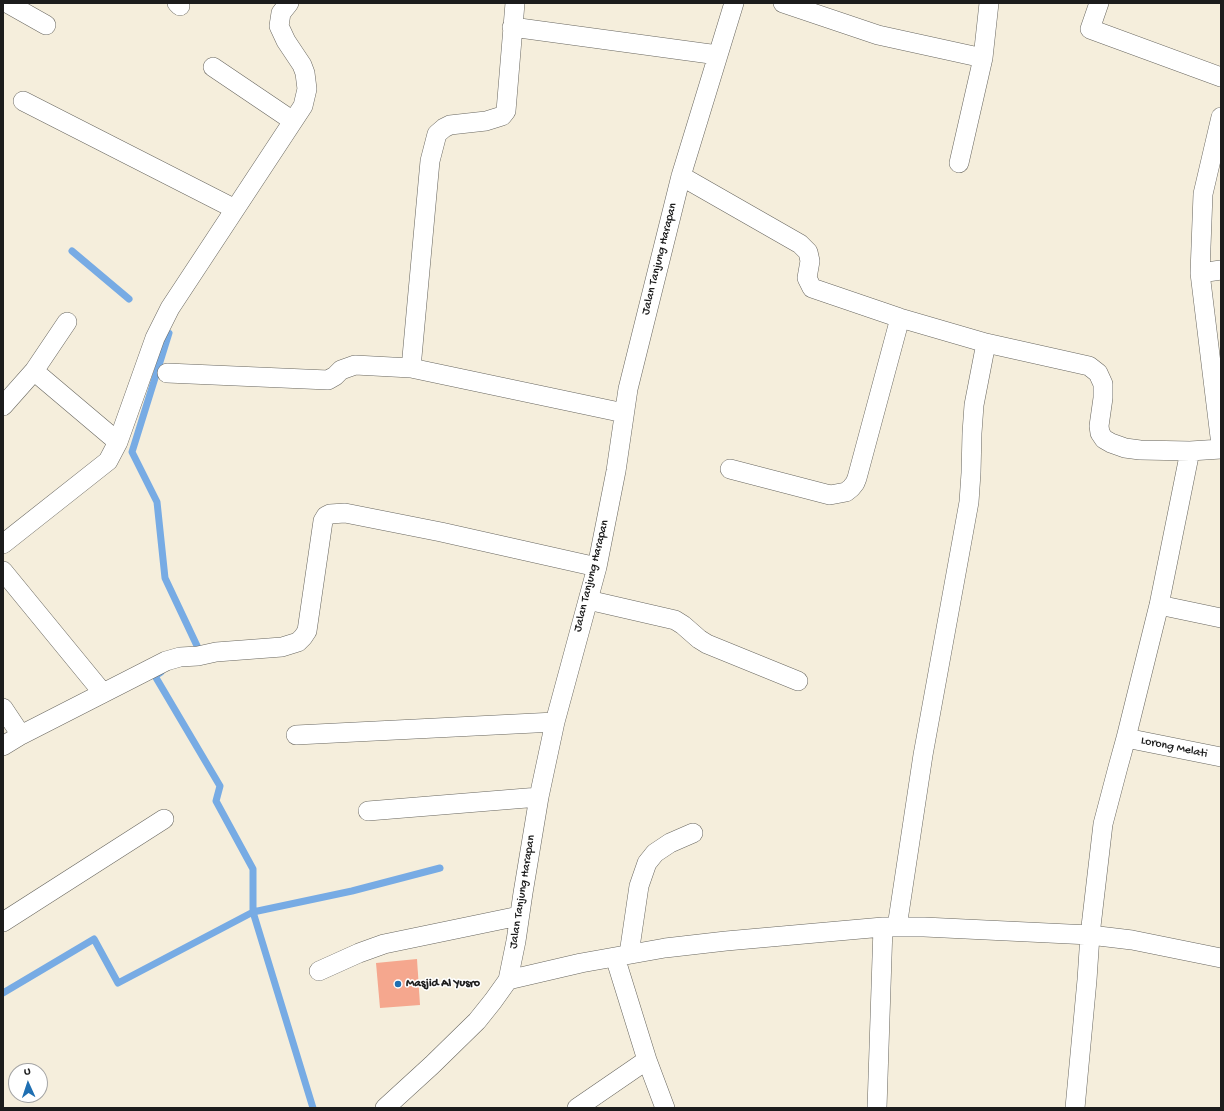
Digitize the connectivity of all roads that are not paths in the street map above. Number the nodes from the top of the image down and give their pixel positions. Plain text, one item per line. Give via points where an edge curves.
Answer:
1 (7, 3) edge
2 (289, 3) edge
3 (515, 3) edge
4 (734, 3) edge
5 (783, 3) edge
6 (989, 3) edge
7 (1099, 3) edge
8 (46, 25) dead end
9 (512, 27) junction
10 (718, 55) junction
11 (984, 58) junction
12 (213, 67) dead end
13 (1221, 77) edge
14 (23, 101) dead end
15 (1221, 117) edge
16 (293, 120) junction
17 (959, 164) dead end
18 (681, 176) junction
19 (235, 209) junction
20 (1221, 270) edge
21 (1200, 273) junction
22 (900, 318) junction
23 (67, 322) dead end
24 (986, 343) junction
25 (411, 368) junction
26 (34, 371) junction
27 (167, 373) dead end
28 (3, 406) edge
29 (624, 413) junction
30 (118, 442) junction
31 (1221, 446) edge
32 (1221, 449) edge
33 (1190, 451) junction
34 (730, 469) dead end
35 (3, 544) edge
36 (597, 567) junction
37 (3, 571) edge
38 (588, 600) junction
39 (1159, 605) junction
40 (1221, 618) edge
41 (798, 681) dead end
42 (103, 693) junction
43 (3, 708) edge
44 (555, 722) junction
45 (21, 735) junction
46 (296, 735) dead end
47 (1126, 738) junction
48 (3, 746) edge
49 (1221, 757) edge
50 (539, 797) junction
51 (368, 810) dead end
52 (164, 819) dead end
53 (694, 833) dead end
54 (519, 916) junction
55 (3, 922) edge
56 (890, 927) junction
57 (1090, 935) junction
58 (622, 955) junction
59 (1221, 958) edge
60 (319, 972) dead end
61 (508, 980) junction
62 (648, 1060) junction
63 (385, 1108) edge
64 (577, 1108) edge
65 (665, 1108) edge
66 (877, 1108) edge
67 (1075, 1108) edge

1 - 8 street
2 - 16 street via 281,13 279,26 302,65 307,89 303,106
3 - 9 street
4 - 10 street, Jalan Tanjung Harapan
5 - 11 street via 878,35
6 - 11 street
7 - 13 street via 1090,29
9 - 10 street
9 - 25 street via 506,110 502,116 486,121 450,124 437,134 430,161
10 - 18 street, Jalan Tanjung Harapan
11 - 17 street
12 - 16 street
14 - 19 street
15 - 21 street via 1204,194
16 - 19 street
18 - 22 street via 800,244 808,252 810,261 807,278 812,288
18 - 29 street, Jalan Tanjung Harapan
19 - 30 street via 170,308 155,338
20 - 21 street
21 - 31 street
22 - 24 street
22 - 34 street via 857,478 851,488 846,492 830,494
23 - 26 street
24 - 33 street via 1089,366 1098,373 1103,384 1100,433 1111,443 1140,450
24 - 56 street via 974,404 969,502
25 - 27 street via 355,365 341,370 328,380
25 - 29 street
26 - 28 street
26 - 30 street
29 - 36 street, Jalan Tanjung Harapan via 616,471
30 - 35 street via 108,461
32 - 33 street
33 - 39 street
36 - 38 street, Jalan Tanjung Harapan
36 - 42 street via 427,529 345,513 330,514 323,521 307,631 298,642 282,647 216,652 166,661
37 - 42 street
38 - 41 street via 675,620 707,644
38 - 44 street, Jalan Tanjung Harapan
39 - 40 street
39 - 47 street
42 - 45 street
43 - 45 street
44 - 46 street
44 - 50 street, Jalan Tanjung Harapan
45 - 48 street
47 - 49 street, Lorong Melati
47 - 57 street via 1103,824
50 - 51 street
50 - 54 street, Jalan Tanjung Harapan
52 - 55 street
53 - 58 street via 670,843 655,853 647,863
54 - 60 street via 384,944
54 - 61 street, Jalan Tanjung Harapan
56 - 57 street
56 - 58 street via 726,941
56 - 66 street
57 - 59 street via 1132,940
57 - 67 street
58 - 61 street
58 - 62 street
61 - 63 street, Jalan Tanjung Harapan via 477,1021
62 - 64 street
62 - 65 street

